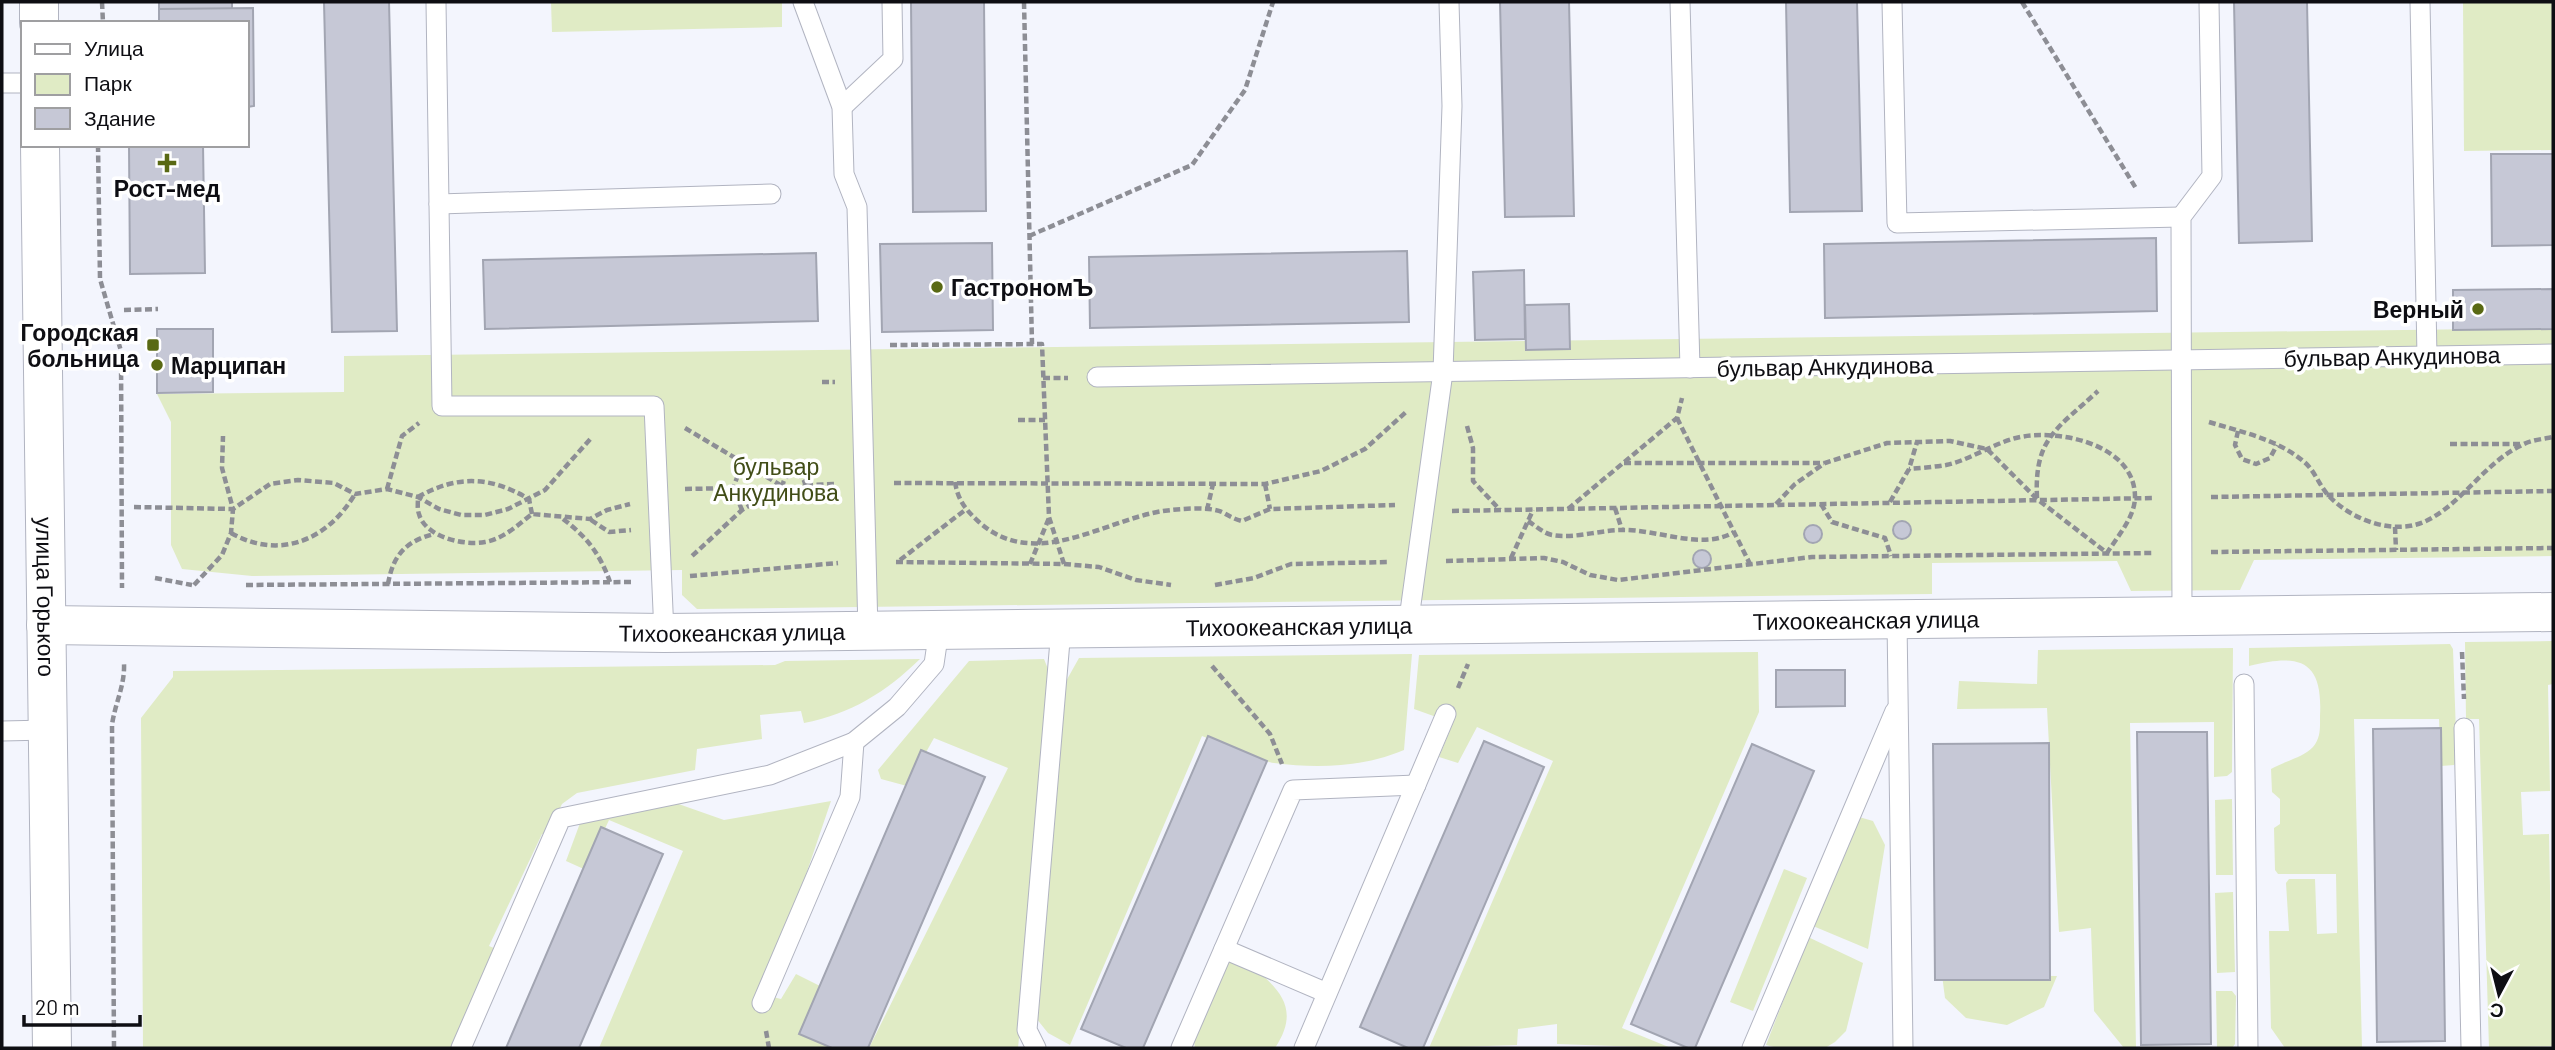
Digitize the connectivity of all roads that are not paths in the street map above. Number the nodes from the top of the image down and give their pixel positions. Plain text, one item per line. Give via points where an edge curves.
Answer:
1 (39, 2) edge
2 (436, 2) edge
3 (803, 2) edge
4 (892, 2) edge
5 (1450, 2) edge
6 (1680, 2) edge
7 (1892, 2) edge
8 (2209, 2) edge
9 (2420, 2) edge
10 (39, 21) edge
11 (2, 83) edge
12 (21, 83) edge
13 (842, 107) junction
14 (40, 147) edge
15 (771, 194) dead end
16 (439, 204) junction
17 (2182, 217) junction
18 (2553, 354) edge
19 (2427, 356) junction
20 (2182, 359) junction
21 (1690, 368) junction
22 (1443, 372) junction
23 (1097, 377) dead end
24 (2553, 612) edge
25 (2182, 618) junction
26 (1897, 621) junction
27 (46, 625) junction
28 (1408, 626) junction
29 (1061, 629) junction
30 (939, 630) junction
31 (868, 631) junction
32 (664, 633) junction
33 (2244, 684) dead end
34 (1898, 704) junction
35 (1446, 714) dead end
36 (2464, 728) road end
37 (48, 730) junction
38 (2, 731) edge
39 (854, 742) junction
40 (1416, 785) junction
41 (1224, 949) junction
42 (1327, 993) junction
43 (762, 1003) dead end
44 (52, 1048) edge
45 (461, 1048) edge
46 (1037, 1048) edge
47 (1181, 1048) edge
48 (1304, 1048) edge
49 (1752, 1048) edge
50 (1903, 1048) edge
51 (2248, 1048) edge
52 (2471, 1048) edge

1 - 10 street
2 - 16 lane
3 - 13 lane
4 - 13 lane via 893,59
5 - 22 lane via 1452,106
6 - 21 lane
7 - 17 lane via 1897,223
8 - 17 lane via 2213,176
9 - 19 lane
11 - 12 lane
13 - 31 lane via 844,174 857,207
14 - 27 street, улица Горького
15 - 16 lane
16 - 32 lane via 442,406 654,406
17 - 20 lane
18 - 19 lane, бульвар Анкудинова
19 - 20 lane, бульвар Анкудинова
20 - 21 lane, бульвар Анкудинова
20 - 25 lane
21 - 22 lane, бульвар Анкудинова
22 - 23 lane, бульвар Анкудинова
22 - 28 lane
24 - 25 street, Тихоокеанская улица
25 - 26 street, Тихоокеанская улица
26 - 28 street, Тихоокеанская улица
26 - 34 lane
27 - 32 street, Тихоокеанская улица
27 - 37 street, улица Горького
28 - 29 street, Тихоокеанская улица
29 - 30 street, Тихоокеанская улица
29 - 46 lane via 1027,1030
30 - 31 street, Тихоокеанская улица
30 - 39 lane via 934,664 897,707
31 - 32 street, Тихоокеанская улица
33 - 51 lane
34 - 49 lane
34 - 50 lane
35 - 40 lane
36 - 52 lane
37 - 38 lane
37 - 44 street, улица Горького
39 - 43 lane via 850,797
39 - 45 lane via 770,775 561,818
40 - 41 lane via 1293,790
40 - 42 lane
41 - 42 lane
41 - 47 lane
42 - 48 lane

